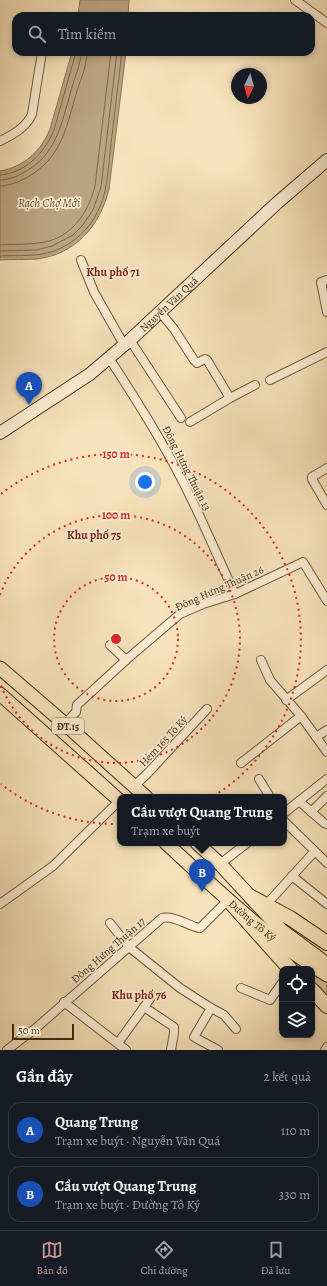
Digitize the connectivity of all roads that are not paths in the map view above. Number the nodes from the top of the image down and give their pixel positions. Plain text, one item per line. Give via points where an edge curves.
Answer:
1 (295, 0) edge
2 (312, 12) edge
3 (315, 14) edge
4 (327, 23) edge
5 (41, 56) edge
6 (0, 141) edge
7 (327, 160) edge
8 (81, 260) dead end
9 (327, 280) edge
10 (160, 312) junction
11 (327, 312) edge
12 (127, 343) junction
13 (327, 352) edge
14 (109, 358) junction
15 (270, 380) dead end
16 (255, 385) dead end
17 (230, 398) junction
18 (181, 418) dead end
19 (190, 422) dead end
20 (0, 433) edge
21 (327, 468) edge
22 (327, 505) edge
23 (234, 594) junction
24 (327, 601) edge
25 (110, 645) dead end
26 (126, 660) junction
27 (261, 660) dead end
28 (0, 668) edge
29 (327, 670) edge
30 (0, 694) edge
31 (286, 700) junction
32 (207, 709) dead end
33 (301, 716) junction
34 (65, 724) junction
35 (327, 730) edge
36 (316, 737) junction
37 (327, 752) edge
38 (242, 763) dead end
39 (259, 779) dead end
40 (327, 779) edge
41 (134, 786) junction
42 (126, 794) edge
43 (143, 794) edge
44 (268, 794) edge
45 (327, 796) edge
46 (117, 797) edge
47 (299, 801) junction
48 (117, 803) edge
49 (287, 811) edge
50 (311, 812) junction
51 (287, 824) edge
52 (327, 824) edge
53 (169, 846) edge
54 (200, 846) edge
55 (243, 846) edge
56 (314, 852) junction
57 (326, 859) edge
58 (220, 864) junction
59 (292, 876) junction
60 (251, 897) junction
61 (230, 902) junction
62 (0, 904) edge
63 (327, 904) edge
64 (266, 905) junction
65 (110, 923) dead end
66 (327, 943) edge
67 (129, 947) junction
68 (327, 964) edge
69 (287, 966) edge
70 (327, 975) edge
71 (279, 987) edge
72 (241, 988) dead end
73 (315, 993) edge
74 (152, 996) dead end
75 (64, 1002) junction
76 (327, 1006) edge
77 (144, 1007) junction
78 (211, 1008) junction
79 (236, 1029) dead end
80 (118, 1043) junction
81 (327, 1047) edge
82 (11, 1049) edge
83 (126, 1050) edge
84 (171, 1050) edge
85 (218, 1050) edge
86 (325, 1050) edge

1 - 2 street
3 - 4 street
5 - 6 street via 29,121 12,136
7 - 10 main road, Nguyễn Văn Quá
8 - 12 street via 94,292
9 - 11 street via 321,282
10 - 12 main road, Nguyễn Văn Quá
10 - 17 street via 194,360 197,363 205,359 208,362
12 - 14 main road, Nguyễn Văn Quá
12 - 18 street
13 - 15 street
14 - 20 main road, Nguyễn Văn Quá via 90,374
14 - 23 street, Đông Hưng Thuận 13 via 136,398 192,499
16 - 17 street
17 - 19 street
21 - 22 street via 312,479
23 - 24 street, Đông Hưng Thuận 26 via 303,562
23 - 26 street, Đông Hưng Thuận 26 via 180,614
25 - 26 street
26 - 34 street, Đông Hưng Thuận 26 via 77,705 76,712
27 - 31 street via 270,680
28 - 34 main road, ĐT.15
29 - 31 street
30 - 46 main road, ĐT.15
31 - 33 street
32 - 41 street, Hẻm 165 Tô Ký
33 - 36 street
33 - 38 street
34 - 41 main road, ĐT.15
35 - 36 street
36 - 37 street
39 - 44 street
40 - 47 street
41 - 42 main road
41 - 43 main road, ĐT.15
45 - 50 street
47 - 49 street
47 - 50 street
48 - 62 street via 53,866
50 - 52 street
51 - 56 street
53 - 61 main road, Đường Tô Ký
54 - 58 main road, Đường Tô Ký
55 - 58 street
56 - 57 street
56 - 59 street
58 - 60 main road, Đường Tô Ký
59 - 63 street
59 - 64 street
60 - 64 highway
60 - 68 main road, Đường Tô Ký via 281,930
61 - 67 street, Đông Hưng Thuận 17 via 200,928 167,917 162,918
61 - 69 highway
61 - 70 main road, Đường Tô Ký via 275,939
64 - 66 highway
65 - 67 street
67 - 75 street, Đông Hưng Thuận 17
67 - 78 street via 180,988
71 - 72 street via 270,1000
73 - 76 highway
74 - 77 street
75 - 80 street
75 - 82 street, Đông Hưng Thuận 17
77 - 80 street
77 - 84 street via 174,1027
78 - 79 street via 224,1015
78 - 85 street via 194,1036
80 - 83 street
81 - 86 street

